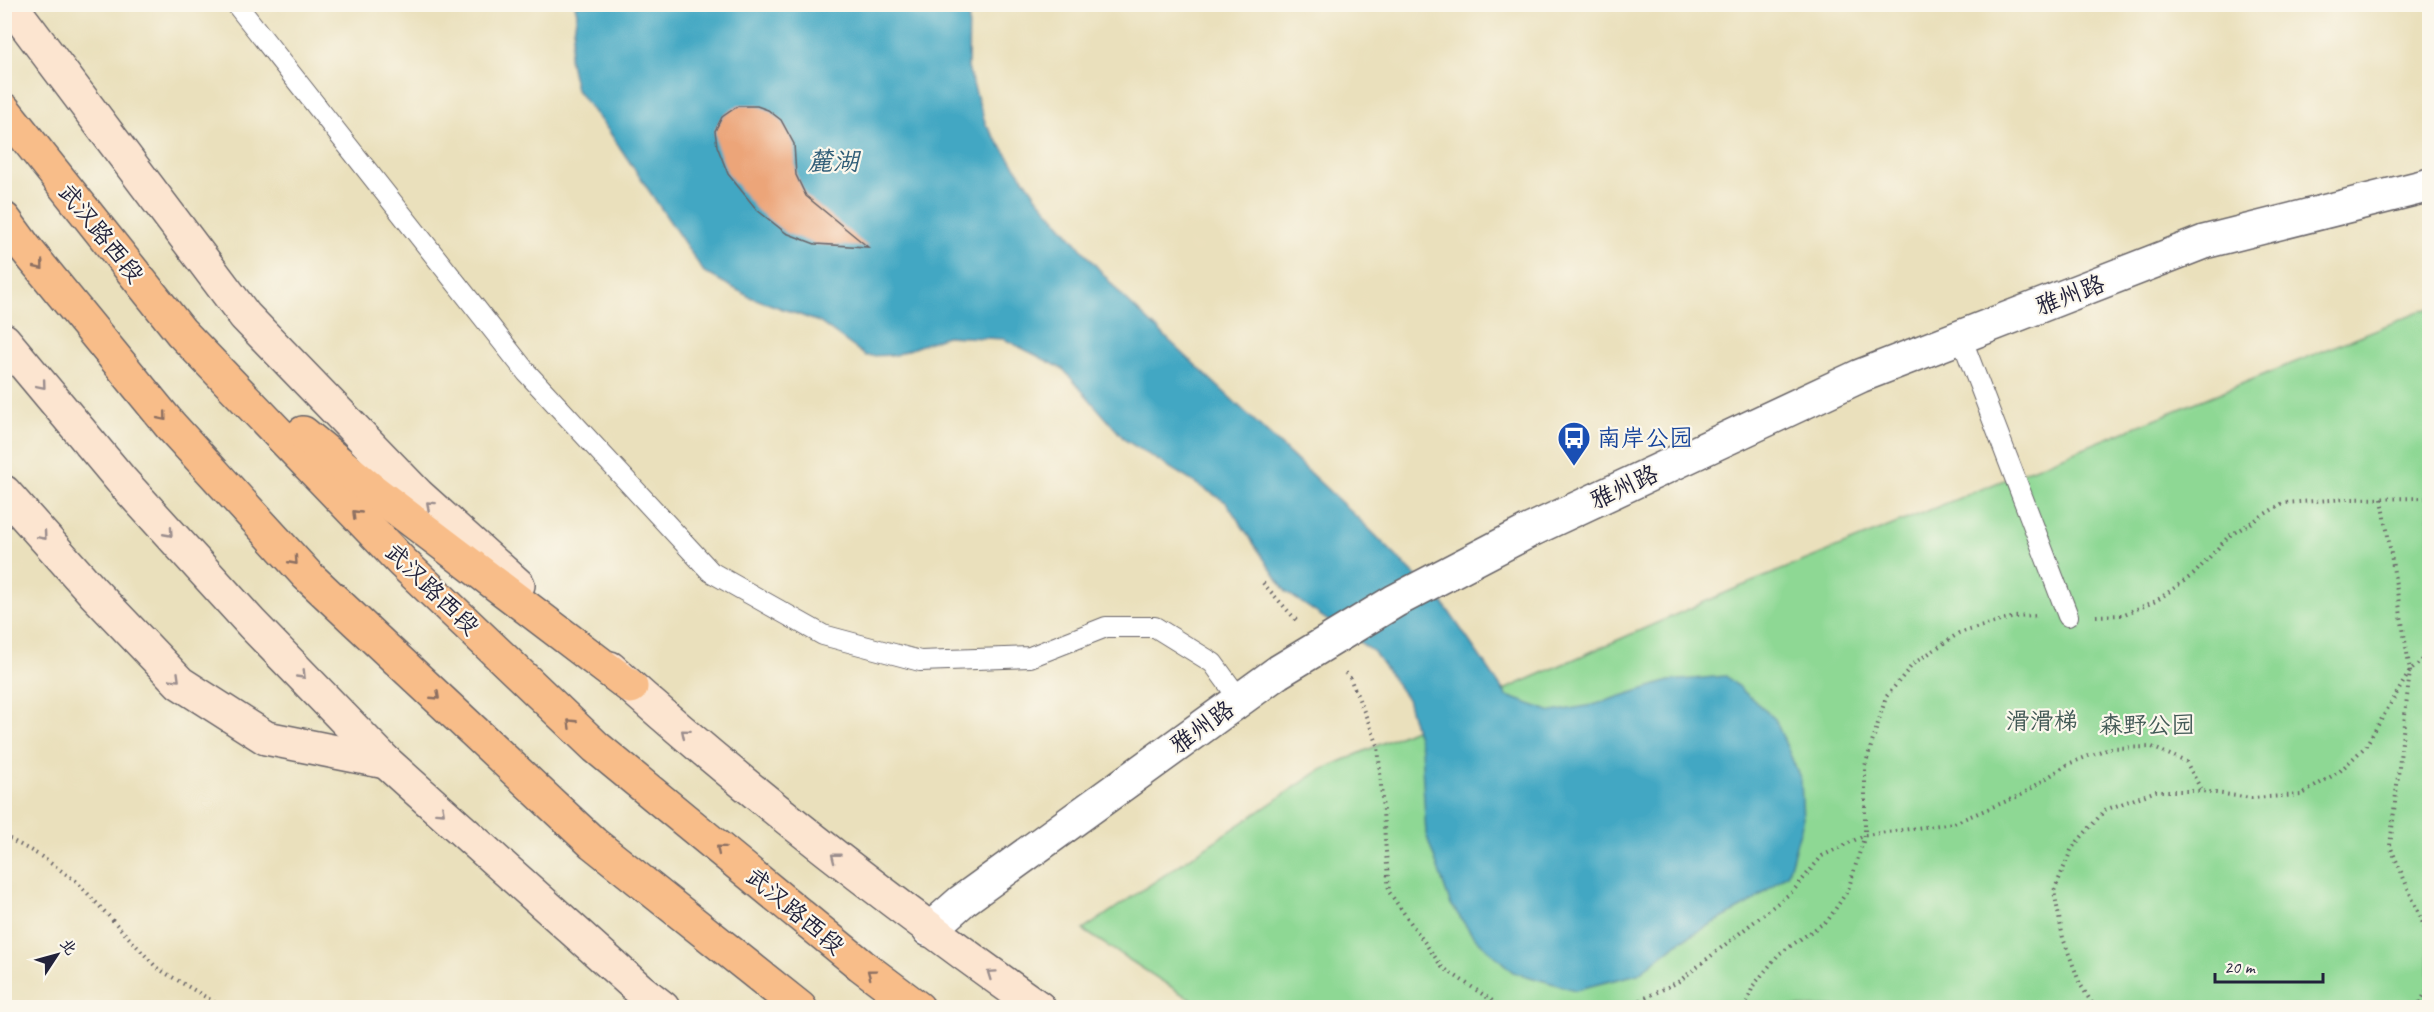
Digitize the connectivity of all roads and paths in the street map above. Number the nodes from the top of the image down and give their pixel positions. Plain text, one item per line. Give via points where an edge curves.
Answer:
1 (10, 4) edge
2 (236, 4) edge
3 (4, 110) edge
4 (2430, 185) edge
5 (4, 219) edge
6 (181, 332) junction
7 (1961, 337) junction
8 (4, 340) edge
9 (4, 492) edge
10 (2430, 498) edge
11 (2382, 499) junction
12 (1263, 583) dead end
13 (2068, 616) junction
14 (1302, 626) dead end
15 (2430, 653) edge
16 (1342, 669) dead end
17 (2410, 671) junction
18 (631, 687) junction
19 (1240, 700) junction
20 (386, 762) junction
21 (2202, 791) junction
22 (1865, 835) junction
23 (4, 836) edge
24 (929, 930) junction
25 (2430, 940) edge
26 (2430, 985) edge
27 (649, 1002) edge
28 (224, 1008) edge
29 (559, 1008) edge
30 (569, 1008) edge
31 (801, 1008) edge
32 (918, 1008) edge
33 (1039, 1008) edge
34 (1503, 1008) edge
35 (1624, 1008) edge
36 (1744, 1008) edge
37 (2095, 1008) edge
38 (2417, 1008) edge

18 -> 1 main road via 418,495 245,316
2 - 19 lane via 527,373 711,572 823,634 920,661 1030,657 1106,627 1155,627 1213,663
3 - 6 highway, 武汉路西段
4 - 7 street, 雅州路 via 2204,242
5 -> 31 highway via 170,425 307,575 593,843
6 - 18 highway via 372,490
32 -> 6 highway, 武汉路西段 via 861,966 596,747 402,562
7 - 13 lane
7 - 19 street, 雅州路, bridge via 1860,376 1529,531 1395,601 1278,672
8 -> 20 main road via 129,489
9 -> 20 main road via 180,683 266,738
10 - 11 path
11 - 13 path via 2283,503 2229,536 2194,574 2156,601 2122,615
11 - 17 path
12 - 14 path
13 - 22 path via 2014,617 1959,633 1913,664 1886,697 1865,766
15 - 17 path
16 - 34 path via 1350,678 1378,745 1389,892 1442,967
17 - 21 path via 2365,747 2340,771 2301,795 2251,798
17 - 25 path via 2390,846
24 -> 18 main road via 794,826
19 - 24 street, 雅州路 via 962,901
20 -> 27 main road
21 - 22 path via 2186,762 2152,747 2109,748 2068,764 2021,795 1954,823
21 - 37 path via 2156,791 2105,810 2072,848 2054,891 2063,938 2080,984
22 - 35 path via 1822,856 1794,891 1678,981
22 - 36 path via 1848,890 1828,920 1779,954 1753,986
23 - 28 path via 76,881 157,968
33 -> 24 main road
26 - 38 path
29 - 30 path

